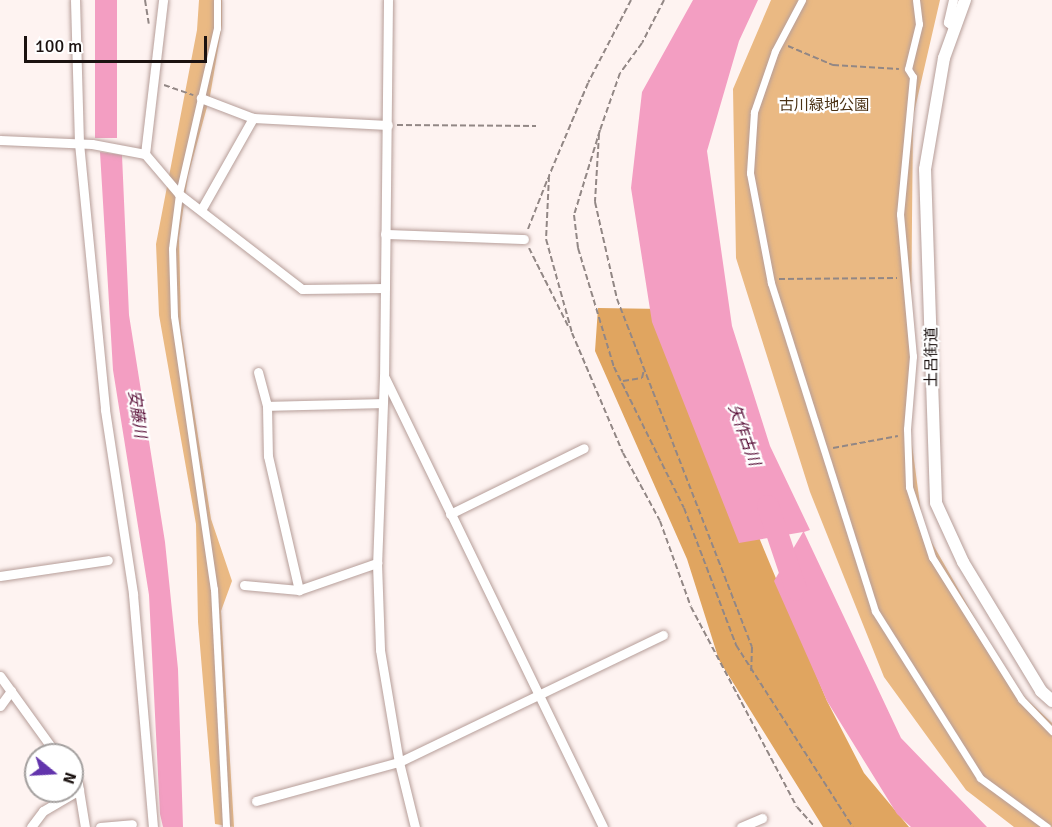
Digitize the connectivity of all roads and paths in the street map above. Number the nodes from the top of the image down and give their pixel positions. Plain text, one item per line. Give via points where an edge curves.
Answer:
1 (75, 0) edge
2 (163, 0) edge
3 (218, 0) edge
4 (388, 0) edge
5 (631, 0) edge
6 (664, 0) edge
7 (802, 0) edge
8 (916, 0) edge
9 (953, 0) edge
10 (965, 0) edge
11 (955, 28) junction
12 (780, 42) junction
13 (908, 69) junction
14 (156, 82) junction
15 (201, 98) junction
16 (253, 118) junction
17 (388, 125) junction
18 (536, 126) dead end
19 (600, 130) junction
20 (0, 140) edge
21 (79, 143) junction
22 (145, 154) junction
23 (549, 176) junction
24 (179, 194) junction
25 (201, 210) junction
26 (386, 234) junction
27 (524, 239) junction
28 (905, 278) junction
29 (770, 279) junction
30 (385, 288) junction
31 (572, 333) junction
32 (644, 367) junction
33 (258, 372) dead end
34 (384, 376) junction
35 (619, 376) junction
36 (381, 403) junction
37 (267, 406) junction
38 (907, 434) junction
39 (584, 448) dead end
40 (824, 450) junction
41 (450, 514) junction
42 (108, 560) dead end
43 (377, 562) junction
44 (0, 576) edge
45 (244, 585) dead end
46 (299, 590) junction
47 (663, 635) dead end
48 (750, 671) junction
49 (0, 676) edge
50 (11, 691) junction
51 (539, 694) junction
52 (1052, 701) edge
53 (0, 706) edge
54 (1052, 731) edge
55 (48, 743) edge
56 (399, 762) junction
57 (256, 801) dead end
58 (57, 803) edge
59 (81, 803) edge
60 (762, 818) dead end
61 (132, 824) dead end
62 (31, 827) edge
63 (85, 827) edge
64 (100, 827) edge
65 (153, 827) edge
66 (226, 827) edge
67 (415, 827) edge
68 (603, 827) edge
69 (741, 827) edge
70 (815, 827) edge
71 (853, 827) edge
72 (1047, 827) edge

1 - 21 street
2 - 14 street
3 - 15 street via 217,28
4 - 17 street
5 - 23 path via 588,83
6 - 19 path via 642,43 620,73
7 - 12 street
8 - 13 street via 919,24
9 - 11 street via 948,22
10 - 11 street, 土呂街道
11 - 52 street, 土呂街道 via 944,58 926,169 936,503 963,562 1041,691
12 - 13 path via 832,65
12 - 29 street via 754,112 750,173
13 - 28 street via 914,77 902,167 900,214
14 - 15 path
14 - 22 street
15 - 16 street
15 - 24 street
16 - 17 street
16 - 25 street
17 - 18 path
17 - 26 street
19 - 32 path via 596,210 616,299
19 - 35 path via 574,215 578,248
20 - 21 street
21 - 22 street
21 - 65 street via 105,410 133,594
22 - 24 street
23 - 27 path
23 - 31 path via 546,239
24 - 25 street
24 - 66 street via 172,249 174,316 214,590
25 - 30 street via 302,289
26 - 27 street
26 - 30 street
27 - 31 path
28 - 29 path
28 - 38 street via 913,356
29 - 40 street
30 - 34 street
31 - 70 path via 623,453 660,521 691,607 797,807
32 - 35 path via 644,375 637,381 626,383
32 - 48 path via 752,647
33 - 37 street
34 - 36 street
34 - 41 street
35 - 48 path via 684,508 736,645
36 - 37 street
36 - 43 street
37 - 46 street via 268,456
38 - 40 path
38 - 54 street via 909,487 920,530 932,556 1020,699
39 - 41 street
40 - 72 street via 875,611 980,778
41 - 51 street
42 - 44 street
43 - 46 street
43 - 56 street via 380,650
45 - 46 street
47 - 51 street
48 - 71 path
49 - 50 street
50 - 53 street
50 - 55 street
51 - 56 street
51 - 68 street
56 - 57 street
56 - 67 street
58 - 62 street via 43,811
59 - 63 street
60 - 69 street
61 - 64 street

